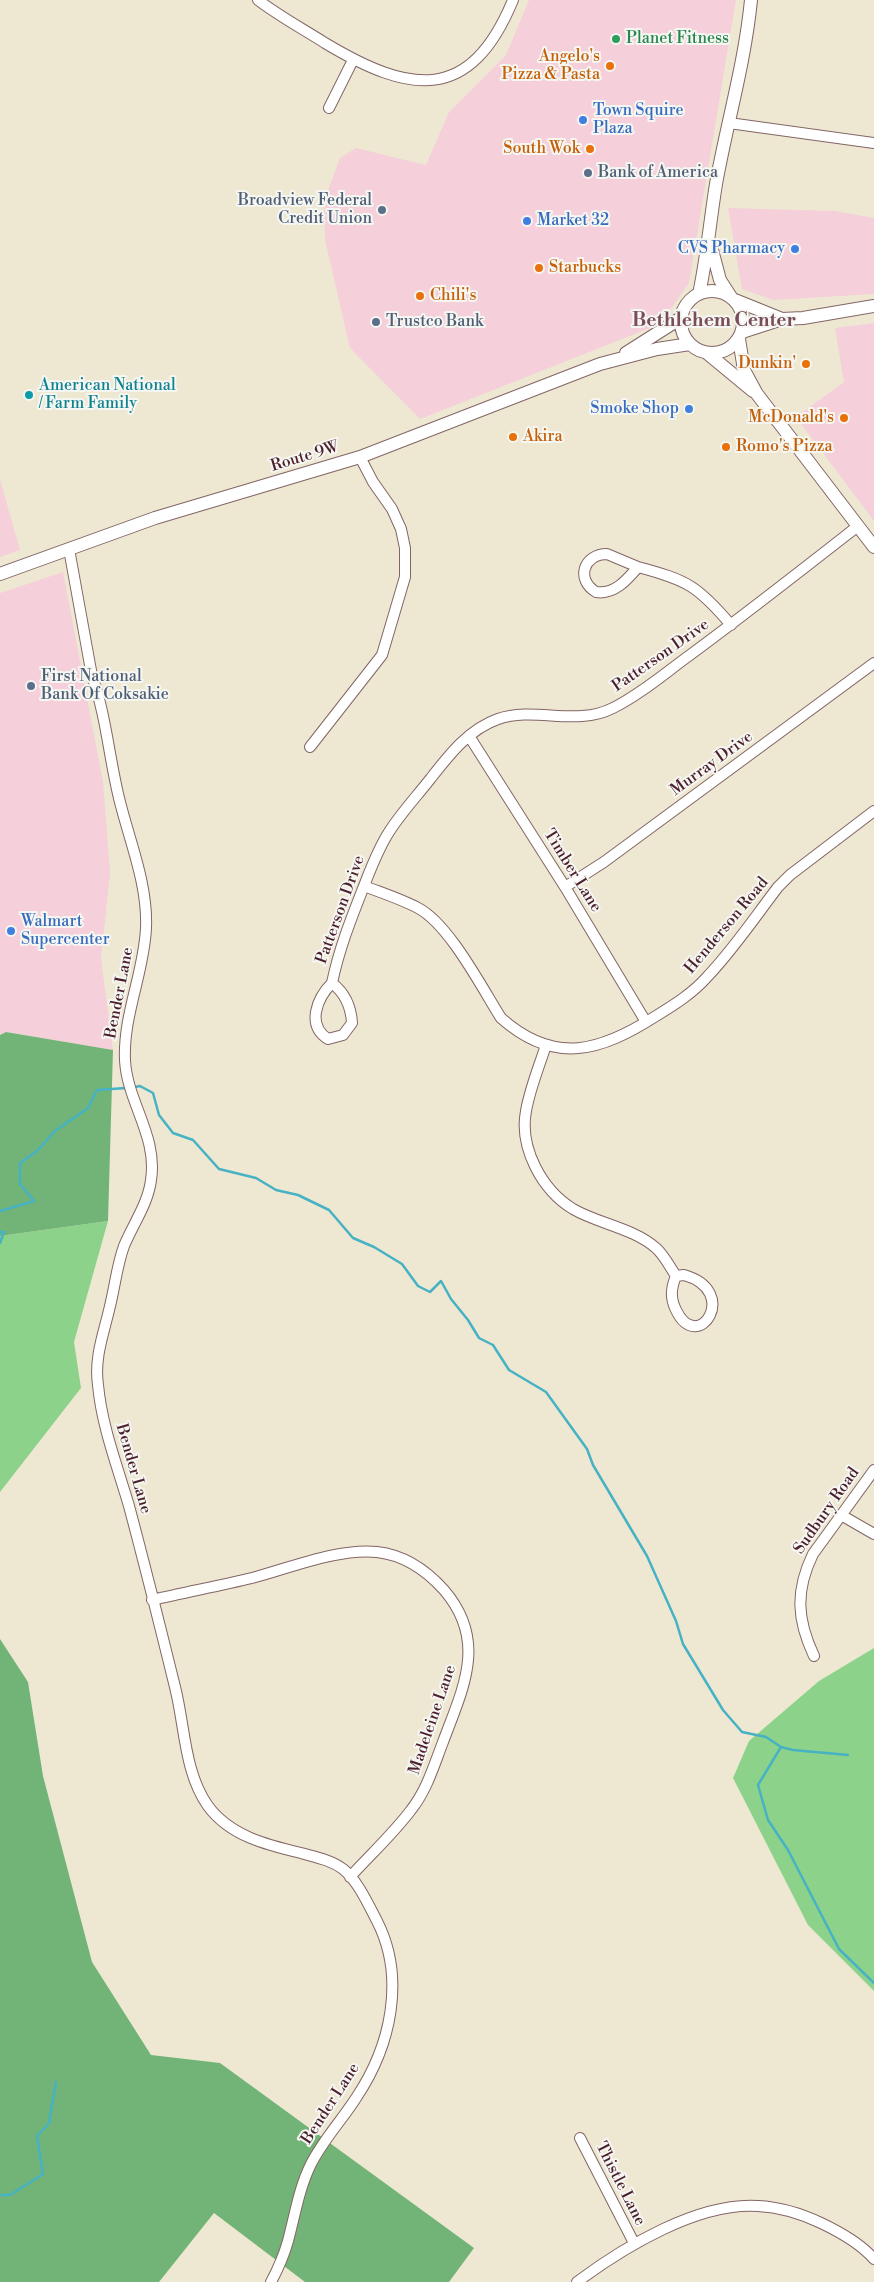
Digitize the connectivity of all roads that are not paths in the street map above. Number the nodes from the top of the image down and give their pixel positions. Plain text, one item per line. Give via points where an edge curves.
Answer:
1 (258, 0) edge
2 (513, 0) edge
3 (751, 0) edge
4 (353, 60) junction
5 (329, 108) dead end
6 (730, 123) junction
7 (874, 143) edge
8 (709, 234) junction
9 (699, 294) junction
10 (733, 298) junction
11 (874, 306) edge
12 (681, 318) junction
13 (782, 319) junction
14 (741, 335) junction
15 (690, 344) junction
16 (707, 353) junction
17 (616, 359) junction
18 (757, 394) junction
19 (360, 457) junction
20 (858, 526) junction
21 (874, 547) edge
22 (69, 549) junction
23 (638, 567) junction
24 (0, 574) edge
25 (731, 625) junction
26 (874, 663) edge
27 (469, 736) junction
28 (310, 747) dead end
29 (874, 812) edge
30 (364, 886) junction
31 (565, 887) junction
32 (332, 983) junction
33 (646, 1022) junction
34 (546, 1045) junction
35 (676, 1276) junction
36 (874, 1470) edge
37 (840, 1515) junction
38 (874, 1534) edge
39 (152, 1600) junction
40 (814, 1656) dead end
41 (350, 1877) junction
42 (580, 2138) dead end
43 (634, 2243) junction
44 (874, 2260) edge
45 (271, 2282) edge
46 (577, 2282) edge

1 - 4 street
2 - 4 street via 495,39 483,54 451,76 436,81 412,81
3 - 6 main road
4 - 5 street
6 - 7 street
6 - 8 main road via 716,183
8 - 9 main road
8 - 10 main road via 720,280
9 - 10 main road via 715,291
9 - 12 main road via 690,300
10 - 13 main road
10 - 14 main road via 743,315
11 - 13 main road
12 - 15 main road
12 - 17 main road, Route 9W
13 - 14 main road
14 - 16 main road via 726,350
14 - 18 main road via 744,370
15 - 16 main road
15 - 17 main road, Route 9W
16 - 18 main road
17 - 19 main road, Route 9W
18 - 20 main road
19 - 22 main road, Route 9W via 155,518
19 - 28 street via 392,508 400,529 406,548 405,577 382,655
20 - 21 main road
20 - 25 street, Patterson Drive
22 - 24 main road, Route 9W
22 - 39 street, Bender Lane via 92,676 100,696 112,765 146,907 145,945 128,1019 125,1061 130,1089 151,1146 152,1168 149,1190 119,1262 97,1358 97,1378 107,1434
23 - 23 street via 603,554 591,558 583,572 591,589 601,593 626,581
23 - 25 street via 685,582 712,603
25 - 27 street, Patterson Drive via 611,709 577,718 520,714 500,718
26 - 31 street, Murray Drive via 604,862
27 - 30 street, Patterson Drive via 389,832 370,866
27 - 31 street, Timber Lane
29 - 33 street, Henderson Road via 790,875 707,977 679,1001
30 - 32 street, Patterson Drive via 337,956
30 - 34 street, Henderson Road via 419,908 432,919 445,932 501,1018 522,1036
31 - 33 street, Timber Lane
32 - 32 street, Patterson Drive via 348,1003 352,1023 343,1035 328,1039 317,1028 315,1013
33 - 34 street, Henderson Road via 615,1040 588,1049
34 - 35 street via 526,1113 527,1142 538,1172 552,1192 573,1208 656,1248
35 - 35 street via 693,1277 710,1295 713,1311 703,1325 694,1326 686,1322 676,1310 671,1293
36 - 37 street, Sudbury Road
37 - 38 street
37 - 40 street, Sudbury Road via 813,1554 802,1586 801,1623
39 - 41 street, Bender Lane via 178,1697 190,1764 196,1785 208,1806 226,1824 250,1838 328,1861
39 - 41 street, Madeleine Lane via 337,1555 377,1552 418,1567 437,1581 452,1600 463,1619 469,1642 470,1661 465,1683 424,1790 411,1810
41 - 45 street, Bender Lane via 380,1927 390,1955 393,1980 389,2014 370,2074 316,2154 307,2173 287,2244
42 - 43 street, Thistle Lane
43 - 44 street via 706,2214 758,2206 804,2215 843,2233
43 - 46 street

